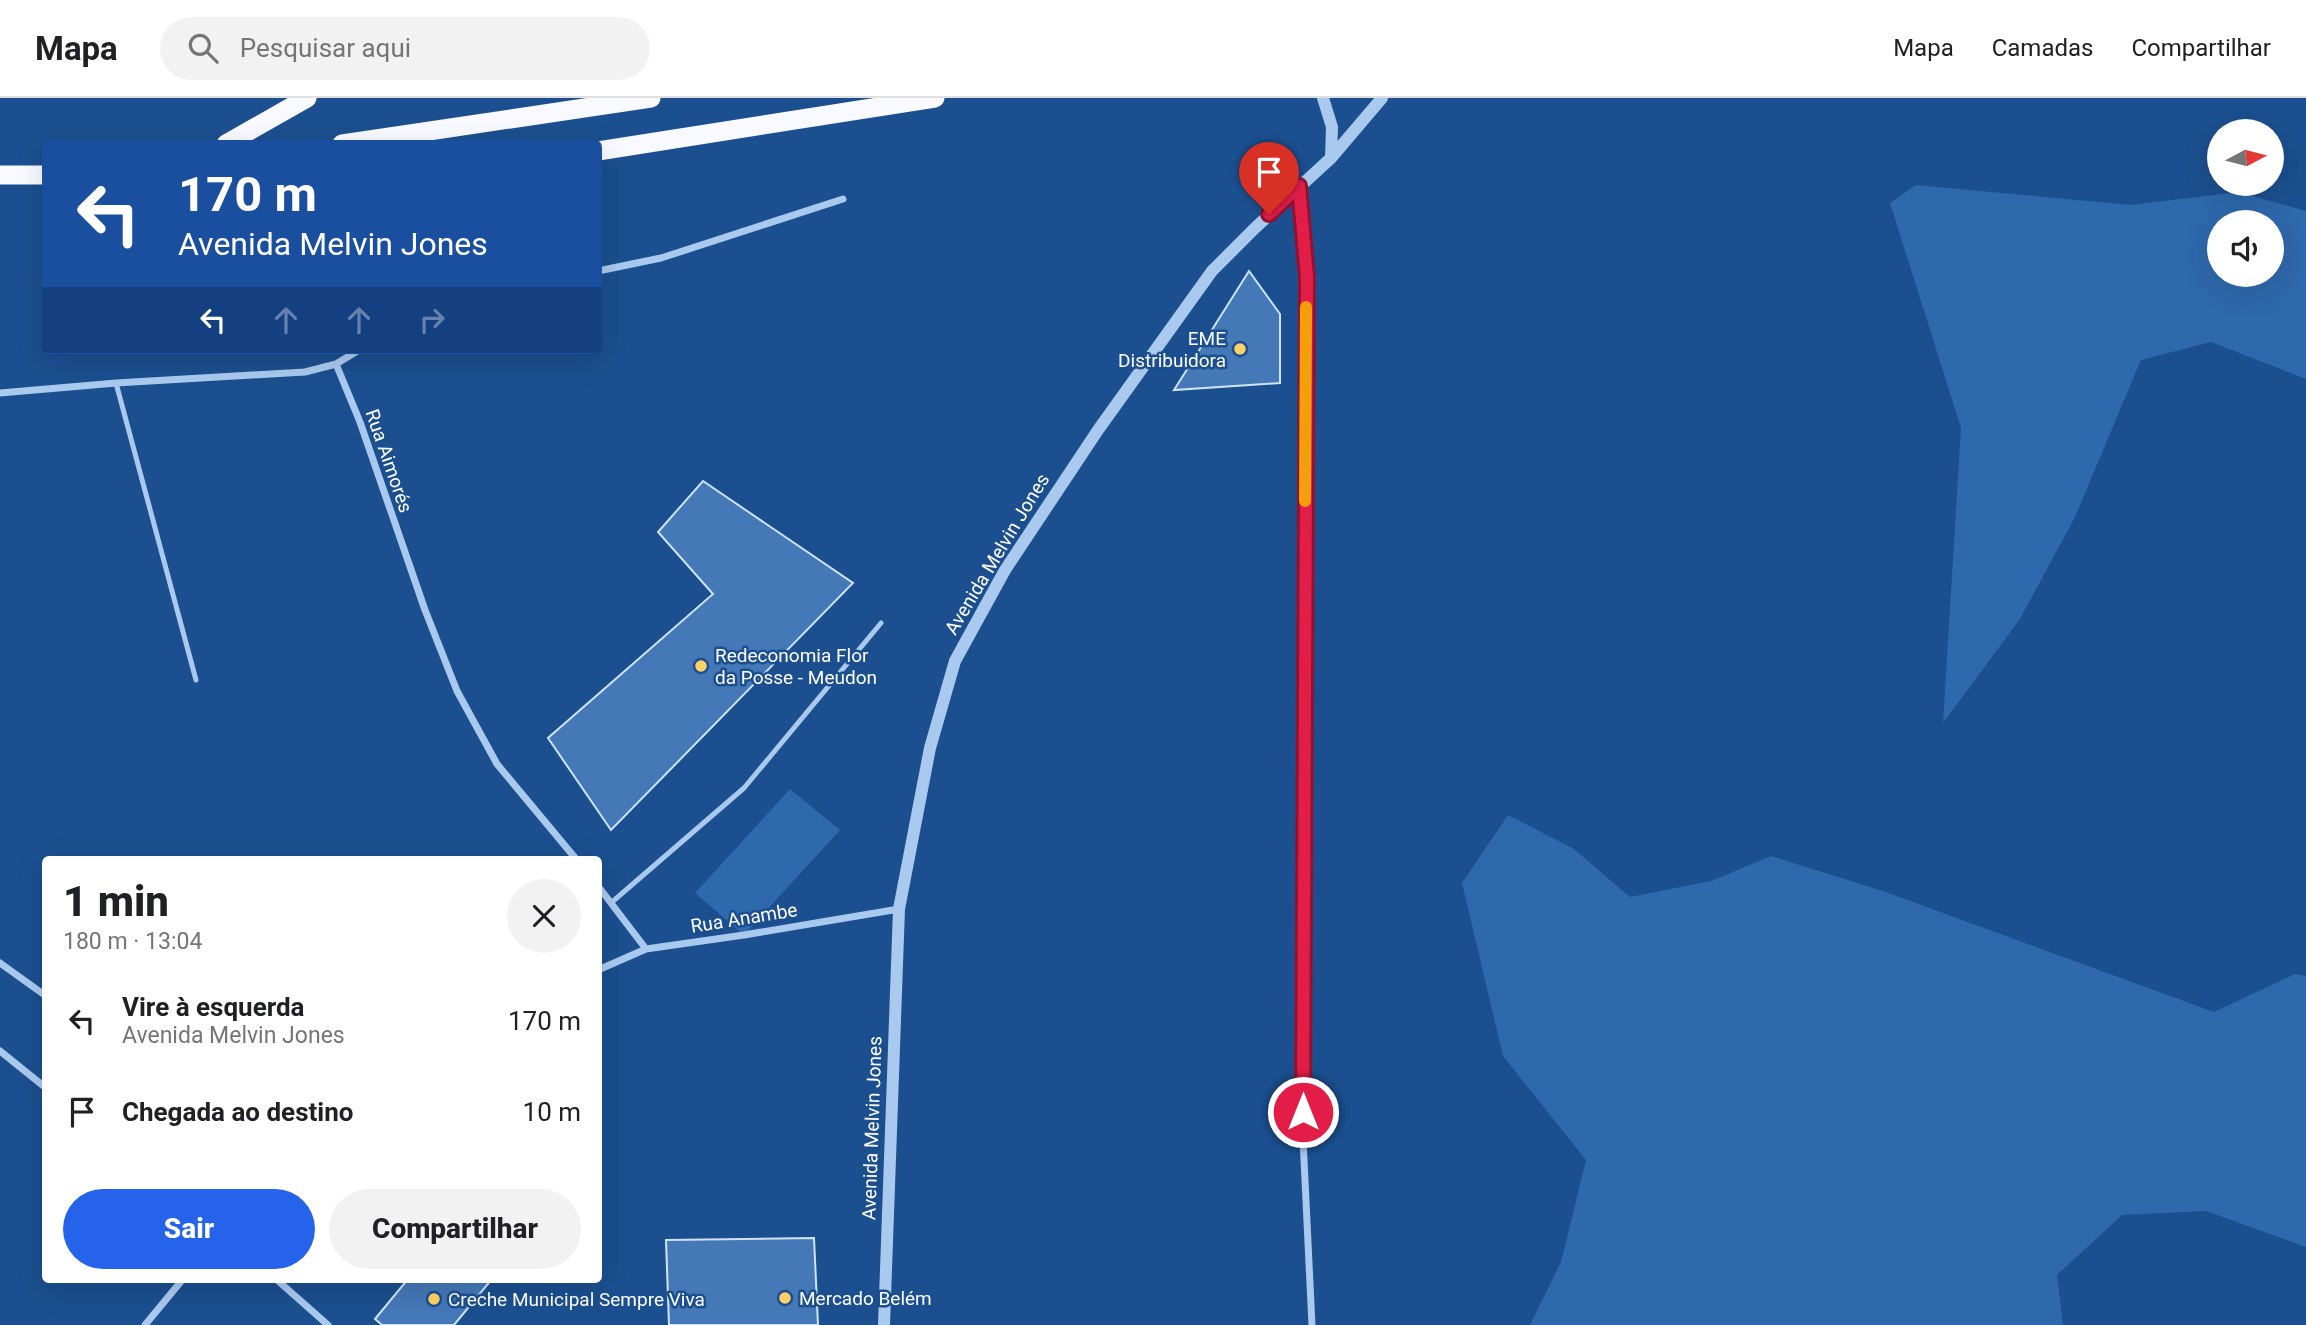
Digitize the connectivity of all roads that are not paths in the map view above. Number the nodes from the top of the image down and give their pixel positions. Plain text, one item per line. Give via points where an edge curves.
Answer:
1 (307, 98) edge
2 (651, 98) edge
3 (935, 98) edge
4 (1323, 98) edge
5 (1369, 98) edge
6 (1382, 98) edge
7 (1366, 115) junction
8 (233, 140) edge
9 (369, 140) edge
10 (602, 151) edge
11 (1331, 158) junction
12 (0, 175) edge
13 (42, 175) edge
14 (1299, 186) junction
15 (843, 199) dead end
16 (602, 270) edge
17 (352, 354) edge
18 (336, 364) junction
19 (116, 383) junction
20 (0, 393) edge
21 (881, 622) dead end
22 (196, 680) dead end
23 (574, 856) edge
24 (602, 891) edge
25 (612, 902) junction
26 (899, 909) junction
27 (646, 949) junction
28 (0, 963) edge
29 (602, 968) edge
30 (42, 993) edge
31 (0, 1051) edge
32 (42, 1085) edge
33 (180, 1283) edge
34 (281, 1283) edge
35 (145, 1325) edge
36 (328, 1325) edge
37 (884, 1325) edge
38 (1312, 1325) edge

1 - 8 highway
2 - 9 highway
3 - 10 highway
4 - 11 street via 1332,127
5 - 7 street
6 - 7 street, Avenida Melvin Jones
7 - 11 street, Avenida Melvin Jones
11 - 14 street, Avenida Melvin Jones
12 - 13 highway
14 - 26 street, Avenida Melvin Jones via 1204,282 1098,429 1005,570 955,661 930,748
14 - 38 street via 1307,277 1303,1139
15 - 16 street via 661,258
17 - 18 street
18 - 19 street via 305,372
18 - 23 street, Rua Aimorés via 457,691 497,764
19 - 20 street
19 - 22 lane
21 - 25 lane via 744,788
24 - 25 street
25 - 27 street
26 - 27 street, Rua Anambe
26 - 37 street, Avenida Melvin Jones
27 - 29 street, Rua Anambe
28 - 30 street
31 - 32 street
33 - 35 street
34 - 36 street

